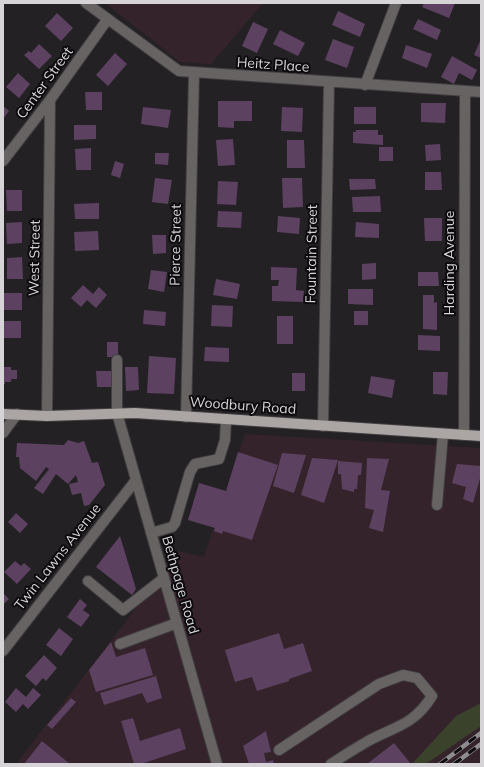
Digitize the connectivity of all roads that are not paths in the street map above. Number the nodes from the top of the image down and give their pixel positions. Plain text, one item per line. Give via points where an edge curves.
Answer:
1 (86, 3) edge
2 (396, 3) edge
3 (107, 20) junction
4 (194, 74) junction
5 (329, 82) junction
6 (365, 84) junction
7 (465, 91) junction
8 (481, 92) edge
9 (50, 100) junction
10 (3, 161) edge
11 (117, 360) dead end
12 (117, 413) junction
13 (3, 414) edge
14 (17, 414) junction
15 (47, 416) junction
16 (186, 417) junction
17 (226, 419) junction
18 (323, 426) junction
19 (3, 433) edge
20 (443, 434) junction
21 (464, 435) junction
22 (481, 436) edge
23 (136, 480) junction
24 (436, 506) dead end
25 (151, 533) junction
26 (164, 578) junction
27 (88, 581) dead end
28 (177, 623) junction
29 (120, 644) dead end
30 (3, 651) edge
31 (279, 750) dead end
32 (215, 764) edge
33 (331, 764) edge

1 - 3 street, Heitz Place
2 - 6 street
3 - 4 street, Heitz Place via 179,71
3 - 9 street, Center Street
4 - 5 street, Heitz Place
4 - 16 street, Pierce Street
5 - 6 street, Heitz Place
5 - 18 street, Fountain Street
6 - 7 street, Heitz Place
7 - 8 street, Heitz Place
7 - 21 street, Harding Avenue
9 - 10 street, Center Street
9 - 15 street, West Street
11 - 12 street, Bethpage Road
12 - 15 main road, Woodbury Road
12 - 16 main road, Woodbury Road
12 - 23 street, Bethpage Road
13 - 14 main road, Woodbury Road
14 - 15 main road, Woodbury Road
14 - 19 street
16 - 17 main road, Woodbury Road
17 - 18 main road, Woodbury Road
17 - 25 street via 225,440 219,459 195,464 176,523 172,527
18 - 20 main road, Woodbury Road
20 - 21 main road, Woodbury Road
20 - 24 street
21 - 22 main road, Woodbury Road
23 - 25 street, Bethpage Road
23 - 30 street, Twin Lawns Avenue
25 - 26 street, Bethpage Road
26 - 27 street via 123,610
26 - 28 street, Bethpage Road
28 - 29 street
28 - 32 street, Bethpage Road
31 - 33 street via 379,684 403,675 417,678 432,696 420,713 408,723 368,742

